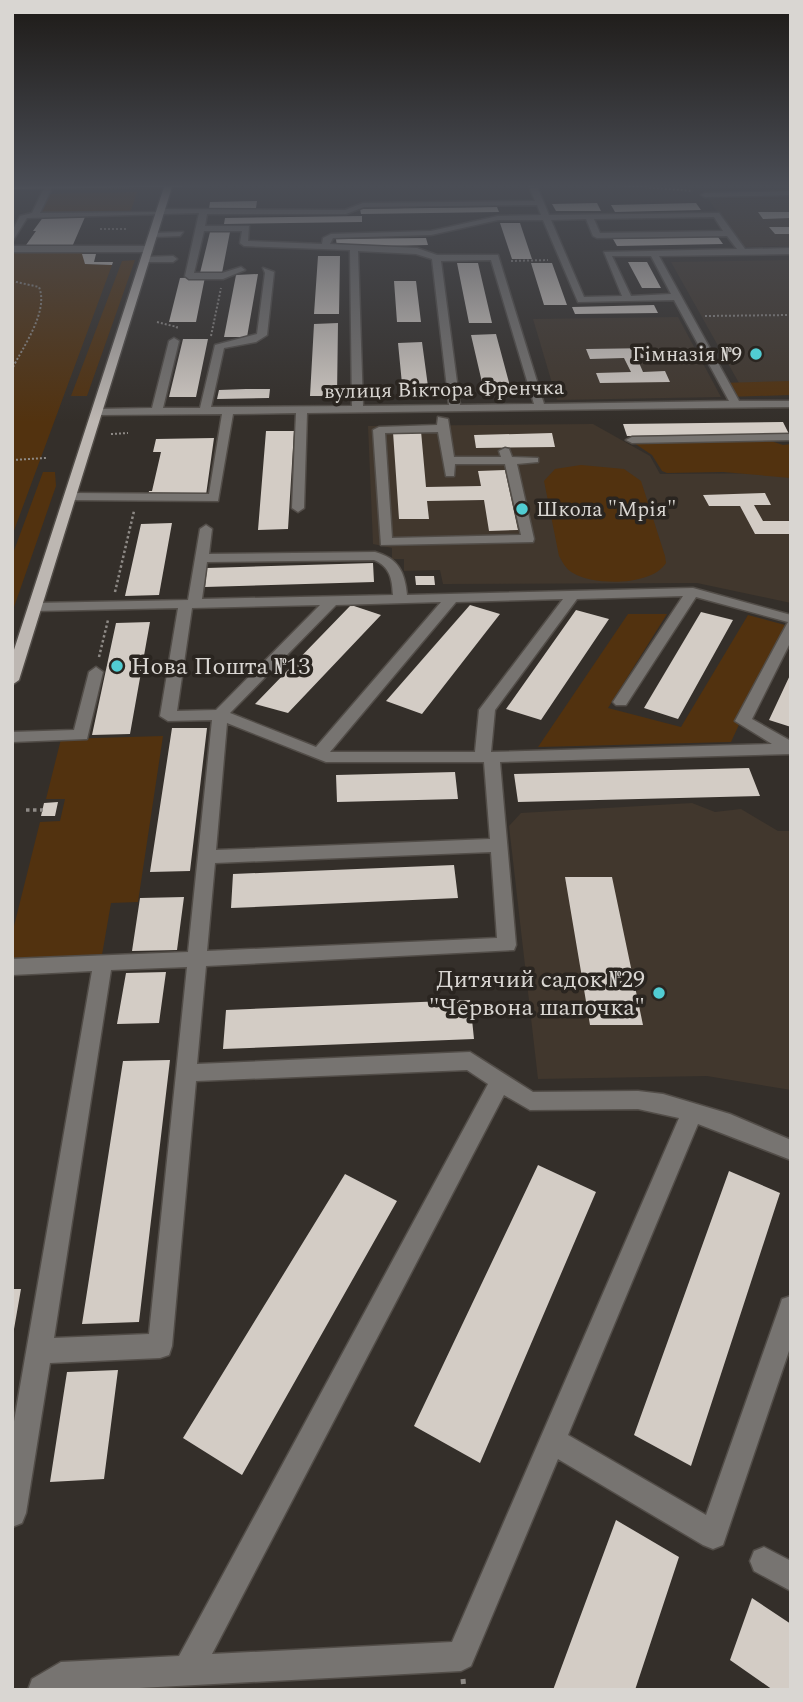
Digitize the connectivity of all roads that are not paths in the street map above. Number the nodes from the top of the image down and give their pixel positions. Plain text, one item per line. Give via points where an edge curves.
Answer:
1 (144, 263) edge
2 (192, 263) edge
3 (243, 263) edge
4 (264, 263) edge
5 (266, 263) edge
6 (354, 263) edge
7 (437, 263) edge
8 (497, 263) edge
9 (565, 263) edge
10 (611, 263) edge
11 (659, 263) edge
12 (241, 270) junction
13 (678, 297) junction
14 (628, 298) junction
15 (211, 337) road end
16 (174, 341) dead end
17 (223, 343) junction
18 (791, 404) edge
19 (736, 405) junction
20 (540, 407) junction
21 (440, 408) junction
22 (455, 408) junction
23 (358, 409) junction
24 (302, 410) junction
25 (158, 411) junction
26 (205, 411) junction
27 (228, 411) junction
28 (98, 412) junction
29 (443, 428) junction
30 (791, 437) edge
31 (632, 440) dead end
32 (506, 456) junction
33 (534, 460) dead end
34 (70, 497) junction
35 (298, 508) dead end
36 (206, 529) dead end
37 (397, 542) junction
38 (201, 558) junction
39 (399, 572) junction
40 (693, 592) junction
41 (573, 595) junction
42 (452, 598) junction
43 (400, 599) junction
44 (332, 601) junction
45 (190, 604) junction
46 (35, 607) junction
47 (791, 619) edge
48 (791, 626) edge
49 (96, 672) road end
50 (12, 680) edge
51 (621, 702) dead end
52 (220, 715) junction
53 (12, 737) edge
54 (791, 748) edge
55 (319, 754) junction
56 (488, 757) junction
57 (499, 845) junction
58 (207, 857) junction
59 (197, 959) junction
60 (103, 963) junction
61 (12, 967) edge
62 (186, 1073) junction
63 (500, 1081) junction
64 (693, 1111) junction
65 (791, 1150) edge
66 (791, 1308) edge
67 (39, 1351) junction
68 (553, 1441) junction
69 (12, 1513) edge
70 (764, 1561) dead end
71 (791, 1577) edge
72 (188, 1670) junction
73 (43, 1690) edge

1 - 28 main road
2 - 12 street via 189,276 223,276
3 - 12 street
4 - 12 street
5 - 17 street via 270,272 262,335 253,341
6 - 23 street
7 - 22 street
8 - 20 street
9 - 14 street via 581,300
10 - 14 street
11 - 13 street
13 - 14 street
13 - 19 street
15 - 17 street
16 - 25 street
17 - 26 street
18 - 19 street, вулиця Віктора Френчка
19 - 20 street, вулиця Віктора Френчка
20 - 22 street, вулиця Віктора Френчка
21 - 22 street, вулиця Віктора Френчка
21 - 23 street, вулиця Віктора Френчка
21 - 29 street
23 - 24 street, вулиця Віктора Френчка
24 - 27 street, вулиця Віктора Френчка
24 - 35 street
25 - 26 street, вулиця Віктора Френчка
25 - 28 street, вулиця Віктора Френчка
26 - 27 street, вулиця Віктора Френчка
27 - 34 street via 214,498
28 - 34 main road
29 - 32 street via 449,467
29 - 37 street via 379,430 386,542
30 - 31 street
32 - 33 street
32 - 37 street via 528,539
34 - 46 main road
36 - 38 street
37 - 39 street
38 - 39 street via 367,555 386,559
38 - 45 street
39 - 43 street
40 - 41 street
40 - 47 street
40 - 51 street
41 - 42 street
41 - 56 street via 487,710
42 - 43 street
42 - 55 street
43 - 44 street
44 - 45 street
44 - 52 street
45 - 46 street
45 - 52 street via 168,716
46 - 50 main road
48 - 54 street via 743,721
49 - 53 street via 80,735
52 - 55 street
52 - 58 street
54 - 56 street
55 - 56 street
56 - 57 street
57 - 58 street
57 - 59 street via 507,945
58 - 59 street
59 - 60 street
59 - 62 street
60 - 61 street
60 - 67 street
62 - 63 street via 470,1061
62 - 67 street via 160,1346
63 - 64 street via 530,1101 638,1100
63 - 72 street
64 - 65 street
64 - 68 street
66 - 68 street via 713,1535
67 - 69 street
68 - 72 street via 461,1656
70 - 71 street
72 - 73 street via 61,1677

